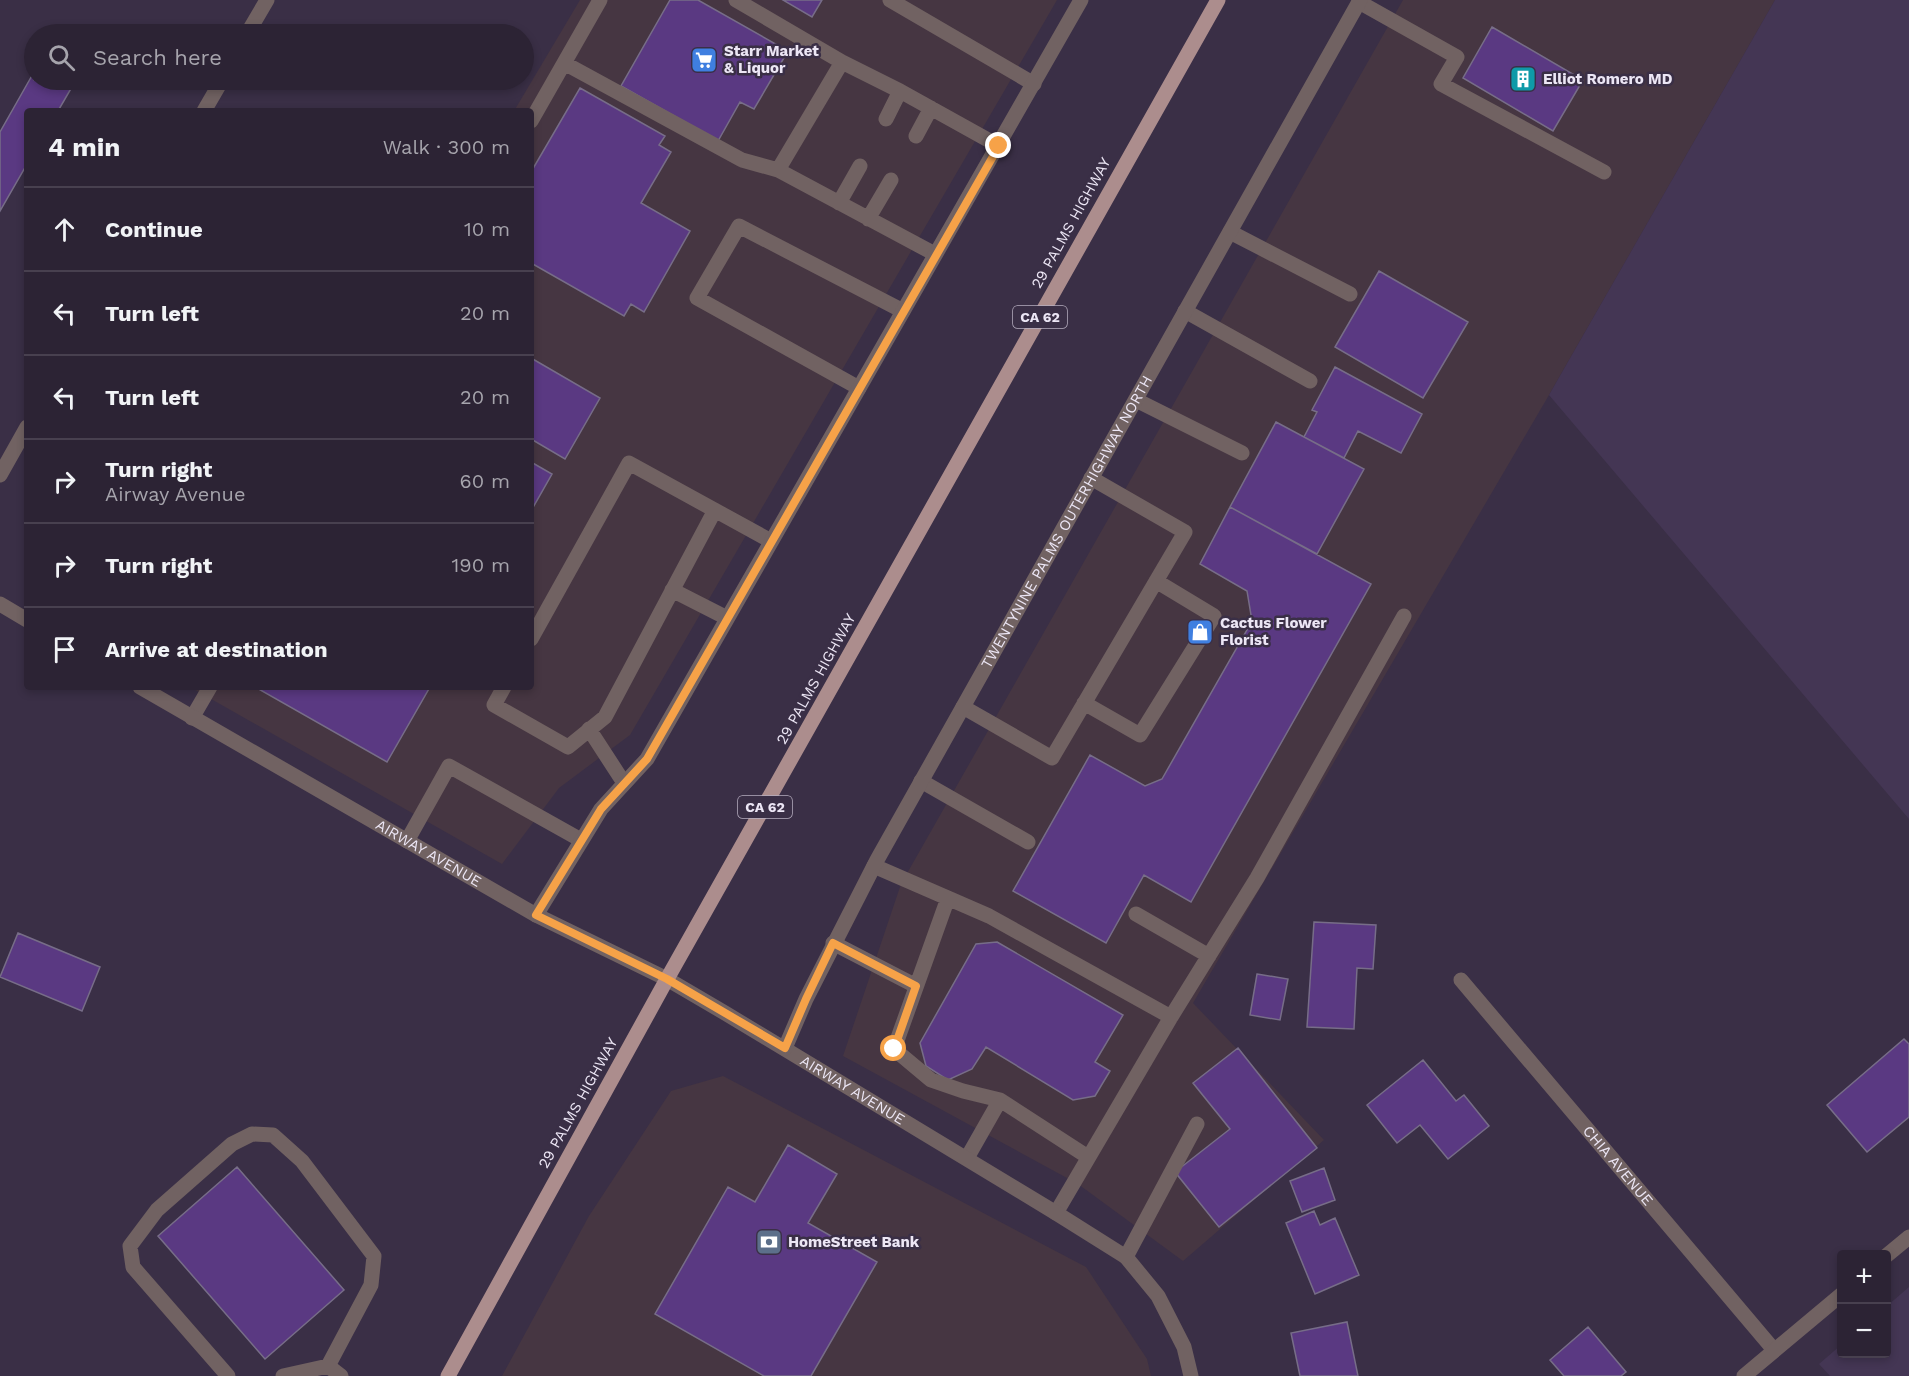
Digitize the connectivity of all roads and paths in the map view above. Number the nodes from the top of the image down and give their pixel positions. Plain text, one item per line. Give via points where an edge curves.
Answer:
1 (267, 0) edge
2 (600, 0) edge
3 (736, 0) edge
4 (890, 0) edge
5 (1218, 0) edge
6 (1359, 1) edge
7 (1075, 2) edge
8 (253, 24) edge
9 (842, 62) junction
10 (564, 63) junction
11 (1034, 84) junction
12 (216, 90) edge
13 (900, 91) junction
14 (206, 108) edge
15 (931, 108) junction
16 (534, 116) edge
17 (886, 119) dead end
18 (916, 136) dead end
19 (999, 146) junction
20 (860, 166) dead end
21 (778, 170) junction
22 (1604, 172) dead end
23 (891, 180) dead end
24 (839, 203) junction
25 (868, 219) junction
26 (1230, 232) junction
27 (935, 254) junction
28 (1350, 294) dead end
29 (903, 311) junction
30 (1185, 311) junction
31 (1310, 381) dead end
32 (859, 388) junction
33 (1136, 400) junction
34 (24, 432) edge
35 (1242, 453) dead end
36 (0, 476) edge
37 (1091, 478) junction
38 (715, 510) junction
39 (771, 541) junction
40 (1156, 581) junction
41 (672, 590) junction
42 (0, 604) edge
43 (1404, 616) dead end
44 (24, 618) edge
45 (727, 618) junction
46 (534, 634) edge
47 (145, 690) edge
48 (208, 690) edge
49 (502, 690) edge
50 (1084, 703) junction
51 (963, 707) junction
52 (192, 718) junction
53 (589, 729) junction
54 (921, 781) junction
55 (624, 783) junction
56 (581, 840) junction
57 (407, 841) junction
58 (1028, 842) dead end
59 (874, 866) junction
60 (948, 898) junction
61 (1136, 914) dead end
62 (536, 915) junction
63 (833, 943) junction
64 (1209, 956) junction
65 (667, 979) junction
66 (1461, 980) dead end
67 (916, 986) junction
68 (1171, 1017) junction
69 (785, 1048) junction
70 (1000, 1100) junction
71 (1197, 1124) dead end
72 (1089, 1157) junction
73 (967, 1158) junction
74 (1056, 1213) junction
75 (1909, 1237) edge
76 (1891, 1253) edge
77 (1126, 1257) junction
78 (1837, 1298) edge
79 (1774, 1350) junction
80 (328, 1366) junction
81 (228, 1376) edge
82 (283, 1376) edge
83 (341, 1376) edge
84 (448, 1376) edge
85 (1191, 1376) edge
86 (1744, 1376) edge

1 - 8 street
2 - 10 street
3 - 9 street
4 - 11 street
5 - 65 main road, 29 PALMS HIGHWAY / CA 62
6 - 22 street via 1457,57 1441,84
6 - 26 street, TWENTYNINE PALMS OUTERHIGHWAY NORTH
7 - 11 street
9 - 13 street
9 - 21 street
10 - 16 street
10 - 21 street via 742,160
11 - 19 street
12 - 14 street
13 - 15 street
13 - 17 street
15 - 18 street
15 - 19 street
19 - 27 street
20 - 24 street
21 - 24 street
23 - 25 street
24 - 25 street
25 - 27 street
26 - 28 street
26 - 30 street, TWENTYNINE PALMS OUTERHIGHWAY NORTH
27 - 29 street
29 - 32 street
29 - 32 street via 739,226 697,298
30 - 31 street
30 - 33 street, TWENTYNINE PALMS OUTERHIGHWAY NORTH
32 - 39 street
33 - 35 street
33 - 37 street, TWENTYNINE PALMS OUTERHIGHWAY NORTH
34 - 36 street
37 - 40 street via 1185,532
37 - 51 street, TWENTYNINE PALMS OUTERHIGHWAY NORTH
38 - 39 street
38 - 41 street
38 - 46 street via 629,463
39 - 45 street
40 - 50 street
40 - 50 street via 1214,616 1140,735
41 - 45 street
41 - 53 street via 604,717
42 - 44 street
43 - 64 street
45 - 55 street via 647,759
47 - 52 street, AIRWAY AVENUE
48 - 52 street
49 - 53 street via 495,705 568,747
50 - 51 street via 1052,758
51 - 54 street, TWENTYNINE PALMS OUTERHIGHWAY NORTH
52 - 57 street, AIRWAY AVENUE
53 - 55 street
54 - 58 street
54 - 59 street, TWENTYNINE PALMS OUTERHIGHWAY NORTH
55 - 56 street
56 - 57 street via 449,766
56 - 62 street
57 - 62 street, AIRWAY AVENUE
59 - 60 street
59 - 63 street, TWENTYNINE PALMS OUTERHIGHWAY NORTH
60 - 67 street
60 - 68 street via 989,916
61 - 64 street
62 - 65 street, AIRWAY AVENUE
63 - 67 street
63 - 69 street, TWENTYNINE PALMS OUTERHIGHWAY NORTH
64 - 68 street
65 - 69 street, AIRWAY AVENUE
65 - 84 main road, 29 PALMS HIGHWAY / CA 62
66 - 79 street, CHIA AVENUE
67 - 70 street via 894,1049 932,1080
68 - 72 street
69 - 73 street, AIRWAY AVENUE
70 - 72 street
70 - 73 street
71 - 77 street
72 - 74 street
73 - 74 street, AIRWAY AVENUE
74 - 77 street, AIRWAY AVENUE
75 - 76 street
77 - 85 street, AIRWAY AVENUE via 1158,1296 1184,1347
78 - 79 street
79 - 86 street
80 - 81 street via 371,1285 374,1256 302,1161 273,1135 252,1134 232,1144 157,1210 130,1246 133,1268
80 - 82 street
80 - 83 street

